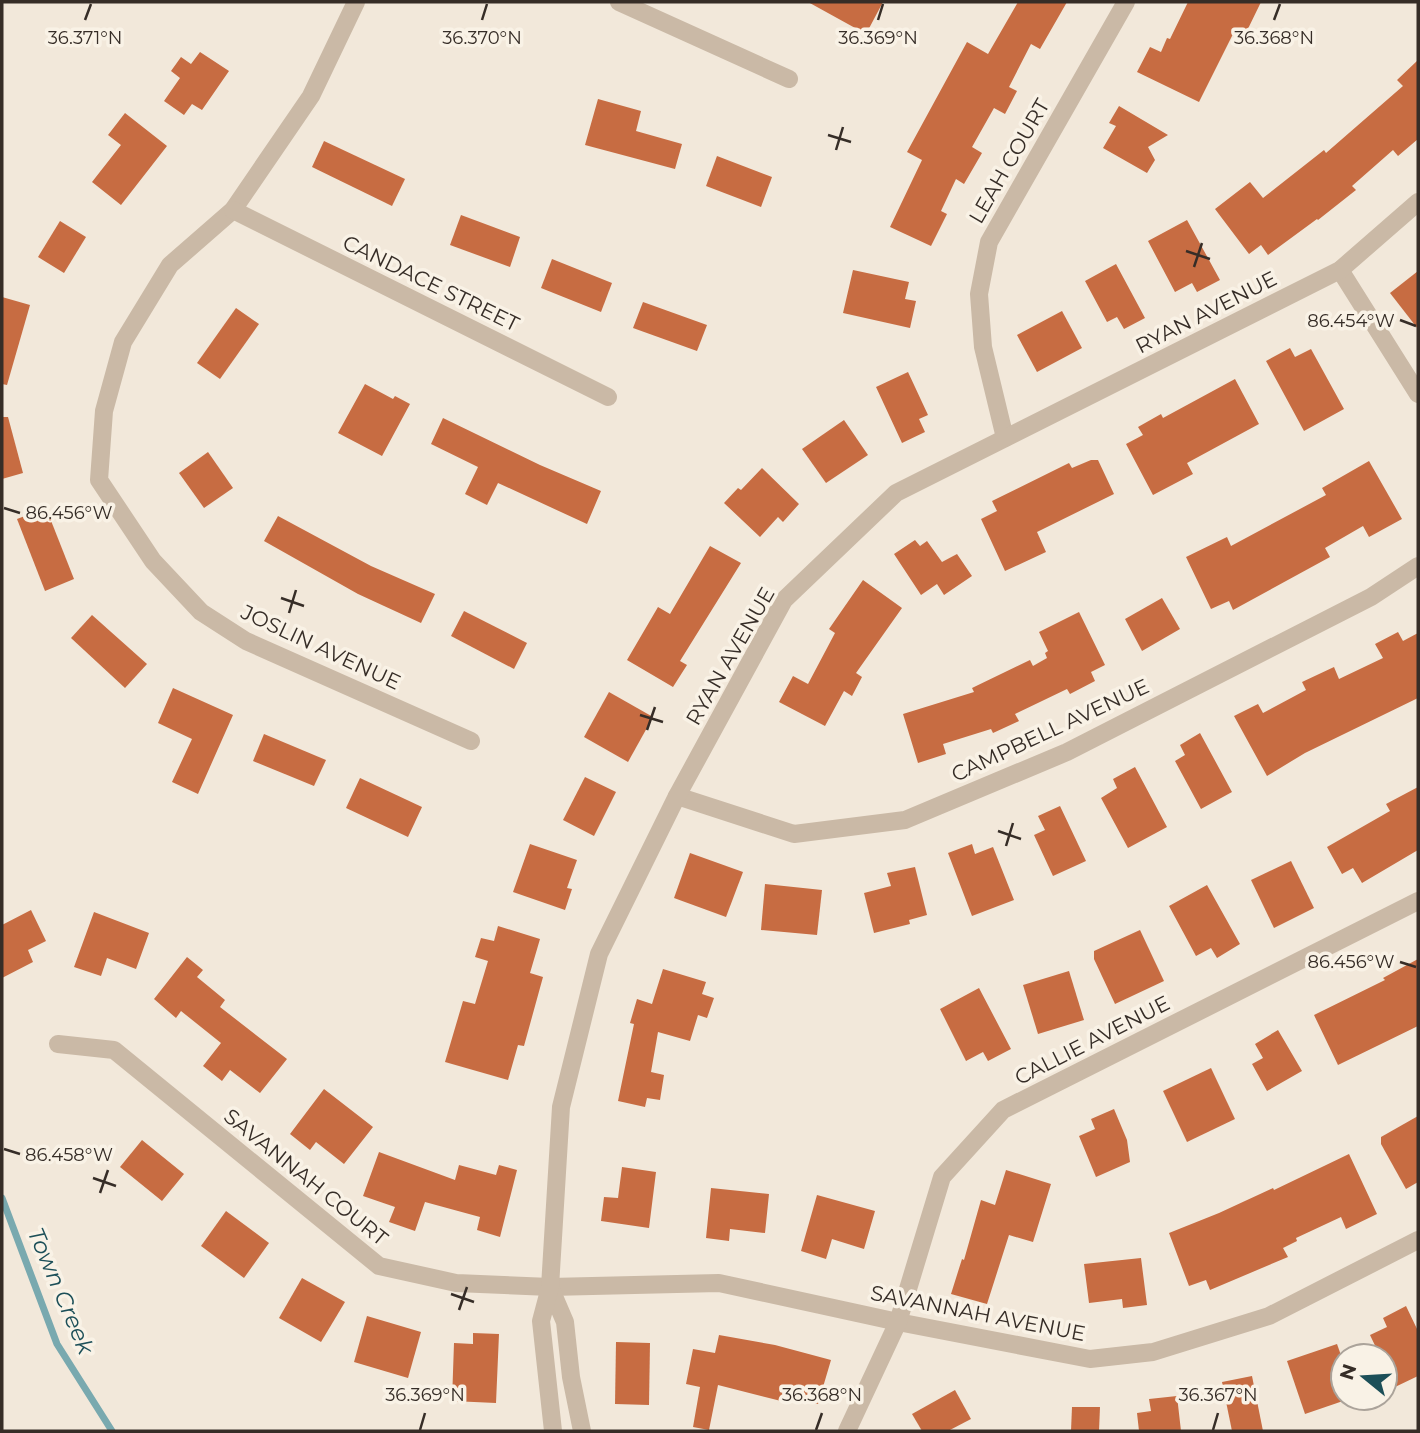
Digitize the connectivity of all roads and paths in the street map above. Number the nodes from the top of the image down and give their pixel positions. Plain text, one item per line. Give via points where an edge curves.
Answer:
1 (356, 2) edge
2 (619, 2) edge
3 (1126, 2) edge
4 (789, 79) dead end
5 (1418, 202) edge
6 (233, 211) junction
7 (1340, 270) junction
8 (1418, 394) edge
9 (608, 397) dead end
10 (1006, 438) junction
11 (1418, 566) edge
12 (471, 741) dead end
13 (677, 796) junction
14 (1418, 901) edge
15 (58, 1044) dead end
16 (1418, 1240) edge
17 (550, 1287) junction
18 (898, 1322) junction
19 (553, 1431) edge
20 (582, 1431) edge
21 (846, 1431) edge

1 - 6 street, JOSLIN AVENUE via 311,96
2 - 4 street
3 - 10 street, LEAH COURT via 989,243 979,294 983,347
5 - 7 street, RYAN AVENUE
6 - 9 street, CANDACE STREET
6 - 12 street, JOSLIN AVENUE via 170,265 123,342 104,411 99,480 153,561 201,612 246,641
7 - 8 street
7 - 10 street, RYAN AVENUE
10 - 13 street, RYAN AVENUE via 896,493 784,600
11 - 13 street, CAMPBELL AVENUE via 1371,597 1067,752 905,820 794,834
13 - 17 street, RYAN AVENUE via 599,954 561,1107
14 - 18 street, CALLIE AVENUE via 1003,1110 942,1177
15 - 17 street, SAVANNAH COURT via 114,1050 379,1266 456,1283
16 - 18 street, SAVANNAH AVENUE via 1269,1316 1153,1352 1090,1359
17 - 18 street, SAVANNAH AVENUE via 719,1283
17 - 19 street, RYAN AVENUE via 541,1321
17 - 20 street, RYAN AVENUE via 565,1322
18 - 21 street, CALLIE AVENUE

